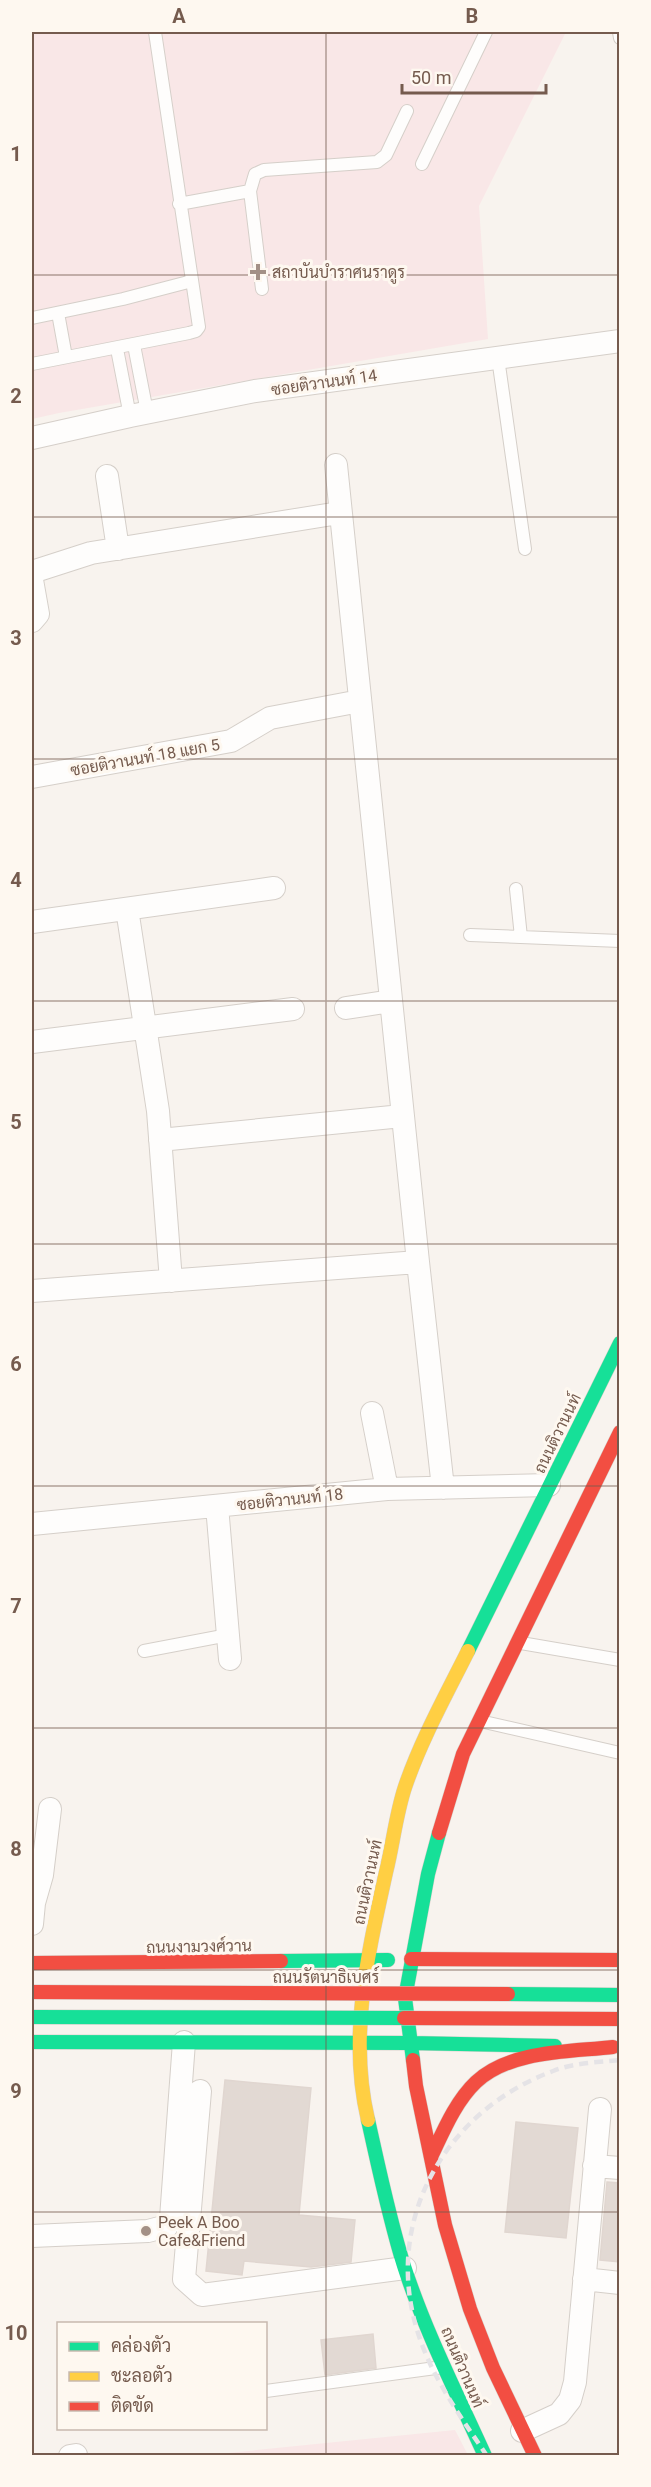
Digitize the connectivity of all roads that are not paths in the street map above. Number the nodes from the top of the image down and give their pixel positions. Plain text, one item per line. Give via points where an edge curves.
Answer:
1 (154, 32) edge
2 (486, 32) edge
3 (618, 32) edge
4 (620, 38) edge
5 (407, 111) dead end
6 (422, 164) dead end
7 (250, 190) junction
8 (179, 204) junction
9 (192, 281) junction
10 (262, 289) dead end
11 (58, 313) junction
12 (32, 318) edge
13 (620, 341) edge
14 (134, 345) junction
15 (117, 349) junction
16 (66, 357) junction
17 (498, 358) junction
18 (32, 364) edge
19 (138, 414) junction
20 (32, 438) edge
21 (336, 465) dead end
22 (107, 476) dead end
23 (339, 513) junction
24 (118, 549) junction
25 (525, 549) dead end
26 (32, 572) edge
27 (32, 580) edge
28 (32, 621) edge
29 (360, 701) junction
30 (32, 777) edge
31 (274, 888) dead end
32 (516, 890) dead end
33 (127, 909) junction
34 (32, 922) edge
35 (470, 935) dead end
36 (521, 937) junction
37 (620, 941) edge
38 (391, 1001) junction
39 (346, 1008) dead end
40 (293, 1009) dead end
41 (145, 1027) junction
42 (32, 1042) edge
43 (402, 1116) junction
44 (160, 1140) junction
45 (418, 1262) junction
46 (171, 1281) junction
47 (32, 1291) edge
48 (620, 1343) edge
49 (372, 1413) dead end
50 (620, 1432) edge
51 (549, 1485) junction
52 (444, 1488) junction
53 (387, 1489) junction
54 (217, 1506) junction
55 (32, 1524) edge
56 (228, 1635) junction
57 (517, 1642) junction
58 (144, 1651) dead end
59 (230, 1659) dead end
60 (620, 1660) edge
61 (479, 1721) junction
62 (620, 1753) edge
63 (50, 1809) dead end
64 (32, 1924) edge
65 (411, 1959) junction
66 (367, 1960) junction
67 (620, 1960) edge
68 (32, 1963) edge
69 (157, 1963) junction
70 (365, 1976) junction
71 (32, 1992) edge
72 (620, 1995) edge
73 (405, 1998) junction
74 (360, 2011) junction
75 (32, 2017) edge
76 (620, 2019) edge
77 (408, 2028) junction
78 (32, 2042) edge
79 (184, 2042) junction
80 (359, 2042) junction
81 (410, 2043) junction
82 (616, 2047) edge
83 (200, 2091) dead end
84 (600, 2109) dead end
85 (431, 2157) junction
86 (594, 2166) junction
87 (620, 2168) edge
88 (32, 2236) edge
89 (405, 2268) junction
90 (584, 2279) junction
91 (620, 2283) edge
92 (444, 2366) junction
93 (267, 2391) edge
94 (522, 2431) junction
95 (76, 2455) edge
96 (70, 2456) edge
97 (485, 2456) edge
98 (535, 2456) edge

1 - 8 lane
2 - 6 lane
3 - 4 lane
5 - 7 lane via 386,155 377,162 264,170 255,174
7 - 8 lane
7 - 10 lane
8 - 9 lane
9 - 11 lane
9 - 14 lane via 200,321 196,331
11 - 12 lane
11 - 16 lane
13 - 17 street, ซอยติวานนท์ 14
14 - 15 lane
14 - 19 lane
15 - 16 lane
15 - 19 lane
16 - 18 lane
17 - 19 street, ซอยติวานนท์ 14 via 255,391
17 - 25 lane
19 - 20 street, ซอยติวานนท์ 14
21 - 23 street
22 - 24 street
23 - 24 street
23 - 29 street
24 - 26 street
27 - 28 street via 38,614
29 - 30 street, ซอยติวานนท์ 18 แยก 5 via 270,718 231,741
29 - 38 street
31 - 33 street
32 - 36 lane
33 - 34 street
33 - 41 street
35 - 36 lane
36 - 37 lane
38 - 39 street
38 - 43 street
40 - 41 street
41 - 42 street
41 - 44 street
43 - 44 street
43 - 45 street
44 - 46 street
45 - 46 street
45 - 52 street
46 - 47 street
48 - 51 main road, ถนนติวานนท์
49 - 53 street
50 - 57 main road, ถนนติวานนท์
51 - 52 street, ซอยติวานนท์ 18
51 - 66 main road, ถนนติวานนท์ via 434,1719 405,1788
52 - 53 street, ซอยติวานนท์ 18
53 - 54 street, ซอยติวานนท์ 18
54 - 55 street, ซอยติวานนท์ 18
54 - 56 street
56 - 58 lane
56 - 59 street
57 - 60 lane
57 - 61 main road, ถนนติวานนท์
61 - 62 lane
61 - 65 main road, ถนนติวานนท์ via 463,1754 442,1818
63 - 64 street
65 - 66 main road, ถนนรัตนาธิเบศร์
65 - 67 main road, ถนนรัตนาธิเบศร์
65 - 73 main road, ถนนติวานนท์
66 - 69 main road, ถนนงามวงศ์วาน
66 - 70 main road, ถนนติวานนท์
68 - 69 main road, ถนนงามวงศ์วาน
69 - 74 main road via 208,1996 338,2005
70 - 73 main road
70 - 74 main road, ถนนติวานนท์
71 - 72 main road, ถนนรัตนาธิเบศร์, bridge
73 - 76 main road via 429,2006 592,2008
73 - 77 main road, ถนนติวานนท์
74 - 77 main road
74 - 80 main road, ถนนติวานนท์
75 - 76 main road, bridge
77 - 81 main road, ถนนติวานนท์
78 - 79 main road
79 - 80 main road
79 - 88 street via 171,2218 167,2226 148,2231
80 - 81 main road
80 - 89 main road, ถนนติวานนท์ via 363,2100
81 - 82 main road
81 - 85 main road, ถนนติวานนท์
82 - 85 main road via 509,2063 483,2076 451,2114
83 - 89 street via 183,2279 202,2295
84 - 86 street
85 - 94 main road, ถนนติวานนท์ via 445,2224 470,2309
86 - 87 street
86 - 90 street
89 - 92 main road, ถนนติวานนท์
90 - 91 street
90 - 94 street via 570,2400 559,2414
92 - 93 lane
92 - 97 main road, ถนนติวานนท์
94 - 98 main road, ถนนติวานนท์
95 - 96 street

